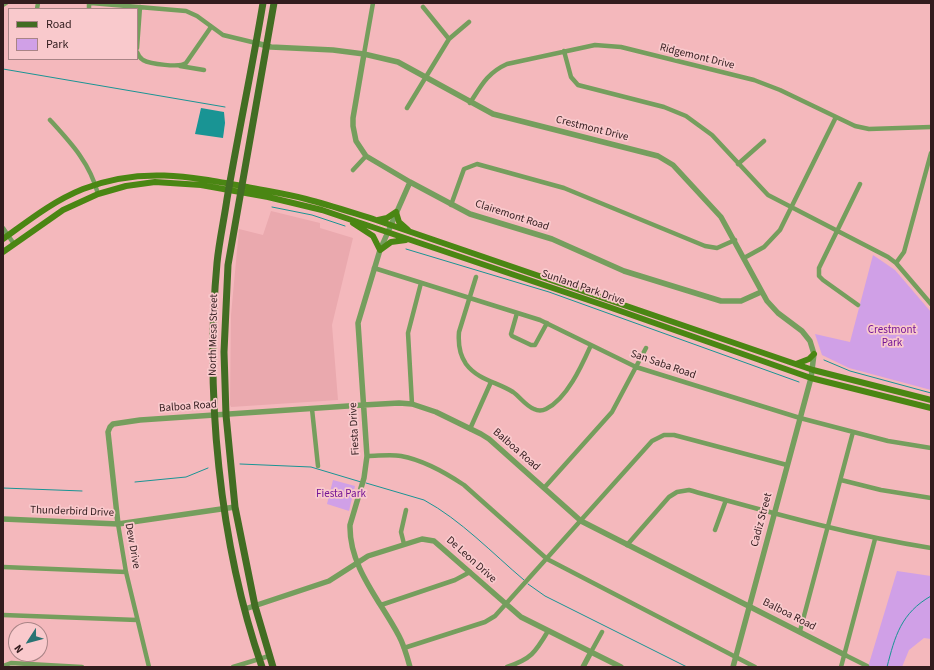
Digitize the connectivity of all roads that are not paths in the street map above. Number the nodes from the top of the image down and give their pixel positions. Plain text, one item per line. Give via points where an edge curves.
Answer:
1 (6, 3) edge
2 (90, 3) edge
3 (263, 3) edge
4 (274, 3) edge
5 (373, 3) edge
6 (3, 5) edge
7 (140, 7) junction
8 (423, 7) dead end
9 (469, 22) dead end
10 (211, 27) junction
11 (138, 34) edge
12 (449, 39) junction
13 (256, 44) junction
14 (266, 46) junction
15 (564, 51) junction
16 (138, 54) edge
17 (364, 54) junction
18 (180, 66) junction
19 (204, 70) dead end
20 (426, 76) junction
21 (470, 103) junction
22 (407, 108) dead end
23 (836, 117) junction
24 (50, 120) dead end
25 (931, 127) edge
26 (764, 141) dead end
27 (931, 153) edge
28 (366, 156) junction
29 (738, 164) junction
30 (353, 170) dead end
31 (153, 174) junction
32 (925, 174) junction
33 (931, 176) edge
34 (155, 182) junction
35 (410, 182) junction
36 (860, 184) dead end
37 (95, 185) junction
38 (229, 187) junction
39 (240, 189) junction
40 (98, 194) junction
41 (305, 202) junction
42 (451, 205) junction
43 (791, 208) junction
44 (396, 212) junction
45 (346, 218) junction
46 (376, 220) junction
47 (390, 225) junction
48 (3, 228) edge
49 (837, 230) junction
50 (387, 232) junction
51 (411, 232) junction
52 (6, 237) edge
53 (410, 240) junction
54 (735, 240) junction
55 (14, 244) junction
56 (380, 250) junction
57 (3, 252) edge
58 (744, 258) junction
59 (217, 262) junction
60 (896, 263) junction
61 (228, 265) junction
62 (374, 268) junction
63 (476, 277) dead end
64 (421, 283) junction
65 (761, 292) junction
66 (469, 298) junction
67 (931, 304) edge
68 (858, 305) dead end
69 (517, 313) junction
70 (547, 323) junction
71 (591, 345) junction
72 (646, 348) dead end
73 (212, 350) junction
74 (224, 352) junction
75 (814, 354) junction
76 (795, 364) junction
77 (636, 367) junction
78 (813, 370) junction
79 (811, 378) junction
80 (492, 382) junction
81 (931, 400) edge
82 (412, 404) junction
83 (363, 405) junction
84 (931, 408) edge
85 (312, 409) junction
86 (226, 415) junction
87 (215, 416) junction
88 (800, 418) junction
89 (110, 427) joint
90 (470, 428) junction
91 (853, 432) junction
92 (931, 448) edge
93 (367, 456) junction
94 (787, 465) junction
95 (318, 466) dead end
96 (841, 480) junction
97 (544, 488) junction
98 (931, 498) edge
99 (726, 500) junction
100 (235, 507) junction
101 (224, 509) junction
102 (406, 510) dead end
103 (775, 513) junction
104 (3, 519) edge
105 (581, 521) junction
106 (118, 524) junction
107 (828, 528) junction
108 (715, 530) dead end
109 (875, 539) junction
110 (404, 544) junction
111 (627, 545) junction
112 (931, 548) edge
113 (547, 559) junction
114 (357, 563) junction
115 (3, 567) edge
116 (126, 572) junction
117 (470, 572) junction
118 (506, 604) junction
119 (381, 605) junction
120 (255, 606) junction
121 (749, 606) junction
122 (245, 609) junction
123 (3, 615) edge
124 (137, 620) junction
125 (548, 631) junction
126 (800, 631) junction
127 (602, 632) dead end
128 (404, 648) junction
129 (592, 652) junction
130 (845, 655) junction
131 (269, 656) junction
132 (735, 657) junction
133 (259, 659) junction
134 (3, 666) edge
135 (868, 666) edge
136 (82, 667) edge
137 (149, 667) edge
138 (233, 667) edge
139 (262, 667) edge
140 (273, 667) edge
141 (410, 667) edge
142 (506, 667) edge
143 (583, 667) edge
144 (621, 667) edge
145 (733, 667) edge
146 (755, 667) edge
147 (841, 667) edge

1 - 6 street
2 - 7 street
3 - 13 main road, North Mesa Street
4 - 14 main road, North Mesa Street
5 - 17 street
7 - 10 street via 186,11
7 - 11 street
8 - 12 street
9 - 12 street
10 - 13 street via 223,35
10 - 18 street via 186,63
12 - 20 street
13 - 14 street, Crestmont Drive
13 - 38 main road, North Mesa Street
14 - 17 street, Crestmont Drive
14 - 39 main road, North Mesa Street
15 - 21 street, Ridgemont Drive via 495,69
15 - 23 street, Ridgemont Drive via 595,45 621,47 754,80
15 - 29 street via 571,77 578,85 664,107 686,116 712,135
16 - 18 street via 145,61
17 - 20 street, Crestmont Drive via 398,62
17 - 28 street, Clairemont Road via 353,126 356,141
18 - 19 street
20 - 21 street, Crestmont Drive
20 - 22 street
21 - 54 street, Crestmont Drive via 492,114 665,159 716,212
23 - 25 street, Ridgemont Drive via 869,129
23 - 43 street
24 - 37 street via 80,154
26 - 29 street
27 - 32 street
28 - 30 street
28 - 35 street, Clairemont Road
29 - 43 street via 760,189
31 - 34 street
31 - 37 main road via 123,177
31 - 38 main road via 181,175
32 - 33 street
32 - 60 street via 904,252
34 - 38 main road
34 - 40 main road via 126,186
35 - 42 street, Clairemont Road
35 - 44 street, Fiesta Drive
36 - 49 street
37 - 40 street
37 - 52 main road via 57,202
38 - 39 main road, Sunland Park Drive
38 - 59 main road, North Mesa Street
39 - 41 main road, Sunland Park Drive
39 - 61 main road, North Mesa Street
40 - 55 main road via 63,210
41 - 45 main road, Sunland Park Drive
41 - 46 main road, Sunland Park Drive
42 - 54 street via 464,169 477,164 564,188 705,246 717,248
42 - 65 street, Clairemont Road via 470,214 552,239 624,271 721,301 741,301
43 - 49 street
43 - 58 street via 774,238
44 - 46 main road via 387,218
44 - 47 street, Fiesta Drive
44 - 51 main road via 400,222
45 - 50 main road, Sunland Park Drive
45 - 56 main road via 374,236
46 - 47 main road, Sunland Park Drive
47 - 50 street, Fiesta Drive
47 - 51 main road, Sunland Park Drive
48 - 52 street
49 - 60 street via 876,249
49 - 68 street via 819,268 819,276
50 - 53 main road, Sunland Park Drive
50 - 56 street, Fiesta Drive
51 - 76 main road, Sunland Park Drive
52 - 55 street
53 - 56 main road via 391,242
53 - 79 main road, Sunland Park Drive
54 - 58 street, Crestmont Drive
55 - 57 main road
56 - 62 street, Fiesta Drive
58 - 65 street, Crestmont Drive
59 - 61 main road
59 - 73 main road, North Mesa Street
60 - 67 street
61 - 74 main road, North Mesa Street
62 - 64 street, San Saba Road
62 - 83 street, Fiesta Drive via 358,323
63 - 66 street
64 - 66 street, San Saba Road
64 - 82 street via 408,333
65 - 75 street, Crestmont Drive via 778,313 807,337
66 - 69 street, San Saba Road
66 - 80 street via 459,332 460,350 471,370
69 - 70 street, San Saba Road
69 - 70 street via 511,334 531,345 536,345
70 - 71 street, San Saba Road
71 - 77 street, San Saba Road
71 - 80 street via 576,378 547,409 533,409 511,390
72 - 77 street
73 - 74 main road
73 - 87 main road, North Mesa Street
74 - 86 main road, North Mesa Street
75 - 76 main road via 805,362
75 - 78 street, Crestmont Drive
76 - 78 main road, Sunland Park Drive
77 - 88 street, San Saba Road
77 - 97 street via 612,412
78 - 79 street, Crestmont Drive
78 - 81 main road, Sunland Park Drive
79 - 84 main road, Sunland Park Drive
79 - 88 street, Cadiz Street
80 - 90 street
82 - 83 street, Balboa Road
82 - 90 street, Balboa Road
83 - 85 street, Balboa Road
83 - 93 street, Fiesta Drive
85 - 86 street, Balboa Road
85 - 95 street
86 - 87 street, Balboa Road
86 - 100 main road, North Mesa Street
87 - 89 street, Balboa Road via 140,420
87 - 101 main road, North Mesa Street
88 - 91 street, San Saba Road
88 - 94 street, Cadiz Street
89 - 106 street, Dew Drive via 108,432
90 - 97 street, Balboa Road via 489,439
91 - 92 street, San Saba Road
91 - 96 street
93 - 113 street via 400,455 451,476
93 - 114 street, Fiesta Drive via 364,480 350,525
94 - 103 street, Cadiz Street
94 - 105 street via 664,434 652,441
96 - 98 street
96 - 107 street
97 - 105 street, Balboa Road
99 - 103 street
99 - 108 street
99 - 111 street via 689,490 677,492 669,497
100 - 101 street, Thunderbird Drive
100 - 120 main road, North Mesa Street
101 - 106 street, Thunderbird Drive
101 - 122 main road, North Mesa Street
102 - 110 street via 401,532
103 - 107 street
103 - 121 street, Cadiz Street
104 - 106 street, Thunderbird Drive
105 - 111 street, Balboa Road
105 - 113 street
106 - 116 street, Dew Drive
107 - 109 street
107 - 126 street
109 - 112 street
109 - 130 street
110 - 114 street, De Leon Drive via 368,556
110 - 117 street, De Leon Drive via 422,539 434,540
111 - 121 street, Balboa Road
113 - 118 street
113 - 132 street
114 - 119 street, Fiesta Drive
114 - 120 street, De Leon Drive via 329,581
115 - 116 street
116 - 124 street, Dew Drive
117 - 118 street, De Leon Drive
117 - 119 street via 455,580
118 - 125 street, De Leon Drive via 521,617
118 - 128 street via 485,622
119 - 128 street, Fiesta Drive
120 - 122 street, De Leon Drive
120 - 131 main road, North Mesa Street
121 - 126 street, Balboa Road
121 - 132 street, Cadiz Street
122 - 133 main road, North Mesa Street
123 - 124 street
124 - 137 street, Dew Drive
125 - 129 street, De Leon Drive
125 - 142 street via 536,652 529,658
126 - 130 street, Balboa Road
127 - 129 street
128 - 141 street, Fiesta Drive
129 - 143 street
129 - 144 street, De Leon Drive
130 - 135 street, Balboa Road
130 - 147 street
131 - 133 street
131 - 140 main road, North Mesa Street
132 - 145 street, Cadiz Street
132 - 146 street
133 - 138 street
133 - 139 main road, North Mesa Street
134 - 136 street via 10,663

